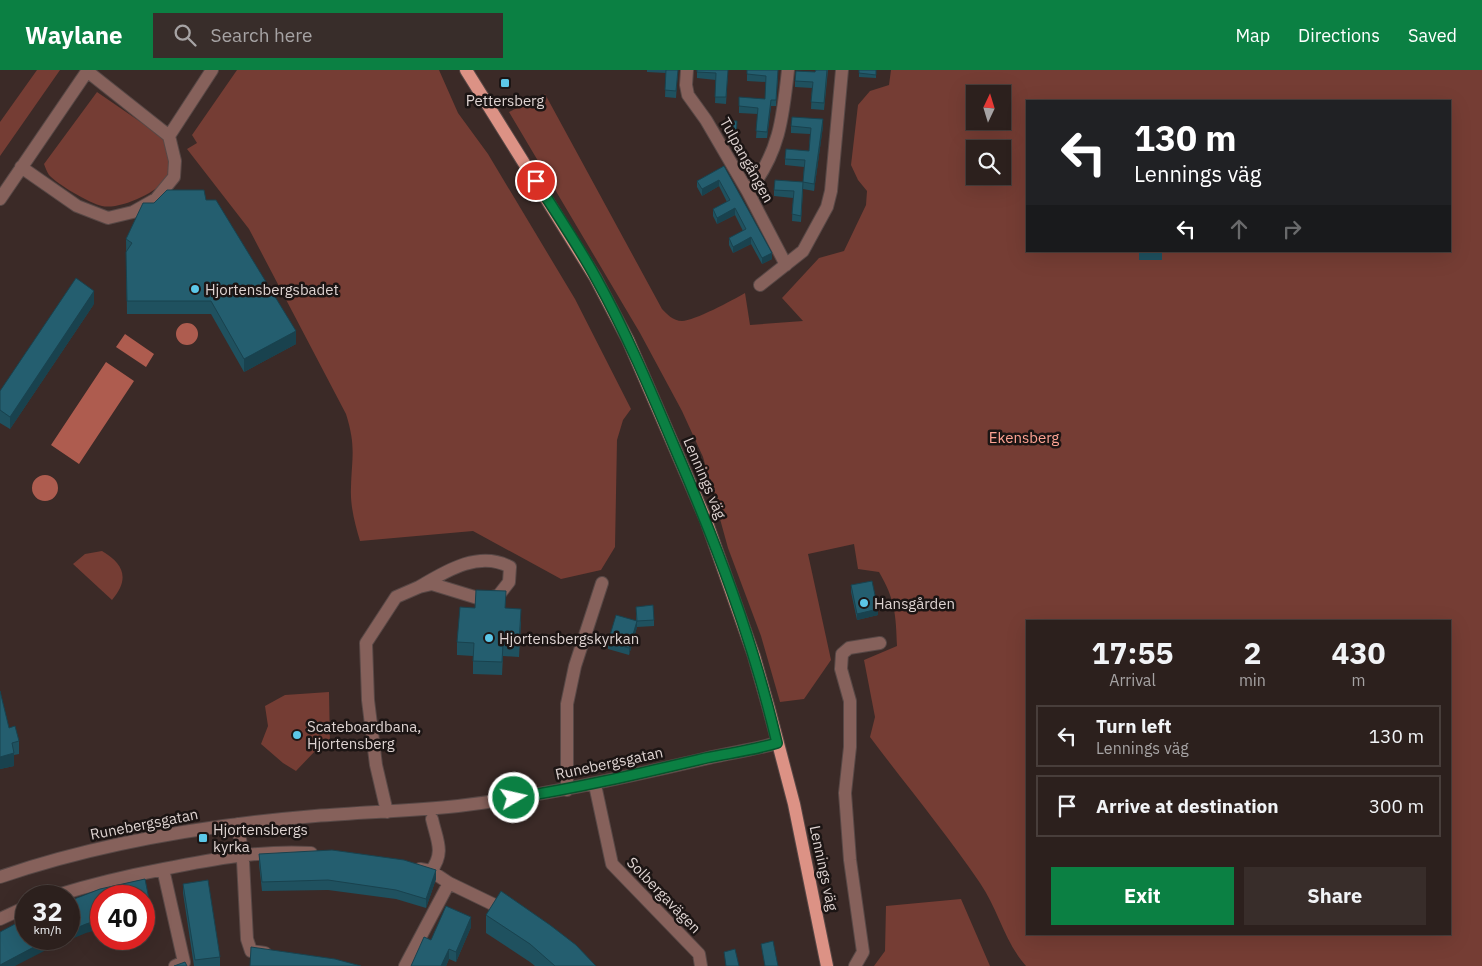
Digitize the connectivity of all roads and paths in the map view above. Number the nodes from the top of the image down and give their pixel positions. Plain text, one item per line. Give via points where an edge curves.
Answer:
1 (87, 70) edge
2 (212, 70) edge
3 (466, 70) edge
4 (687, 70) edge
5 (788, 70) edge
6 (842, 70) edge
7 (169, 136) junction
8 (22, 167) junction
9 (748, 192) junction
10 (0, 199) edge
11 (786, 266) junction
12 (760, 285) dead end
13 (602, 583) dead end
14 (419, 587) junction
15 (880, 643) dead end
16 (777, 743) junction
17 (595, 785) junction
18 (567, 790) junction
19 (387, 812) junction
20 (432, 819) dead end
21 (238, 824) junction
22 (320, 854) edge
23 (242, 855) junction
24 (412, 868) edge
25 (163, 869) junction
26 (430, 871) junction
27 (0, 877) edge
28 (448, 883) junction
29 (80, 888) edge
30 (15, 912) edge
31 (520, 918) edge
32 (0, 919) edge
33 (280, 956) edge
34 (175, 966) edge
35 (405, 966) edge
36 (701, 966) edge
37 (827, 966) edge
38 (855, 966) edge

1 - 7 street
1 - 8 street
2 - 7 street
3 - 16 main road, Lennings väg via 595,276 628,340 706,520 754,656
4 - 9 street, Tulpangången via 688,95
5 - 9 street via 780,129 764,172
6 - 11 street via 827,207 803,251
7 - 8 street via 175,161 174,177 156,199 133,212 108,218 77,206
8 - 10 street
9 - 11 street, Tulpangången
11 - 12 street
13 - 18 street via 574,666 567,704
14 - 14 street via 432,584 481,599 498,596 509,582 510,567 498,561 474,561
14 - 19 street via 396,597 366,643 368,700 376,765
15 - 38 street via 849,648 842,654 841,669 850,701 845,793 850,860 863,952
16 - 17 street, Runebergsgatan
16 - 37 main road, Lennings väg via 794,804
17 - 18 street, Runebergsgatan
17 - 36 street, Solbergavägen via 612,864 699,954
18 - 19 street, Runebergsgatan via 457,806
19 - 21 street, Runebergsgatan
20 - 26 street via 439,860
21 - 23 street
21 - 27 street, Runebergsgatan via 76,853
22 - 23 street via 283,851
23 - 25 street
23 - 33 street via 247,938 251,951
24 - 26 street
25 - 29 street
25 - 34 street via 184,962
26 - 28 street
28 - 31 street
28 - 35 street
30 - 32 street

